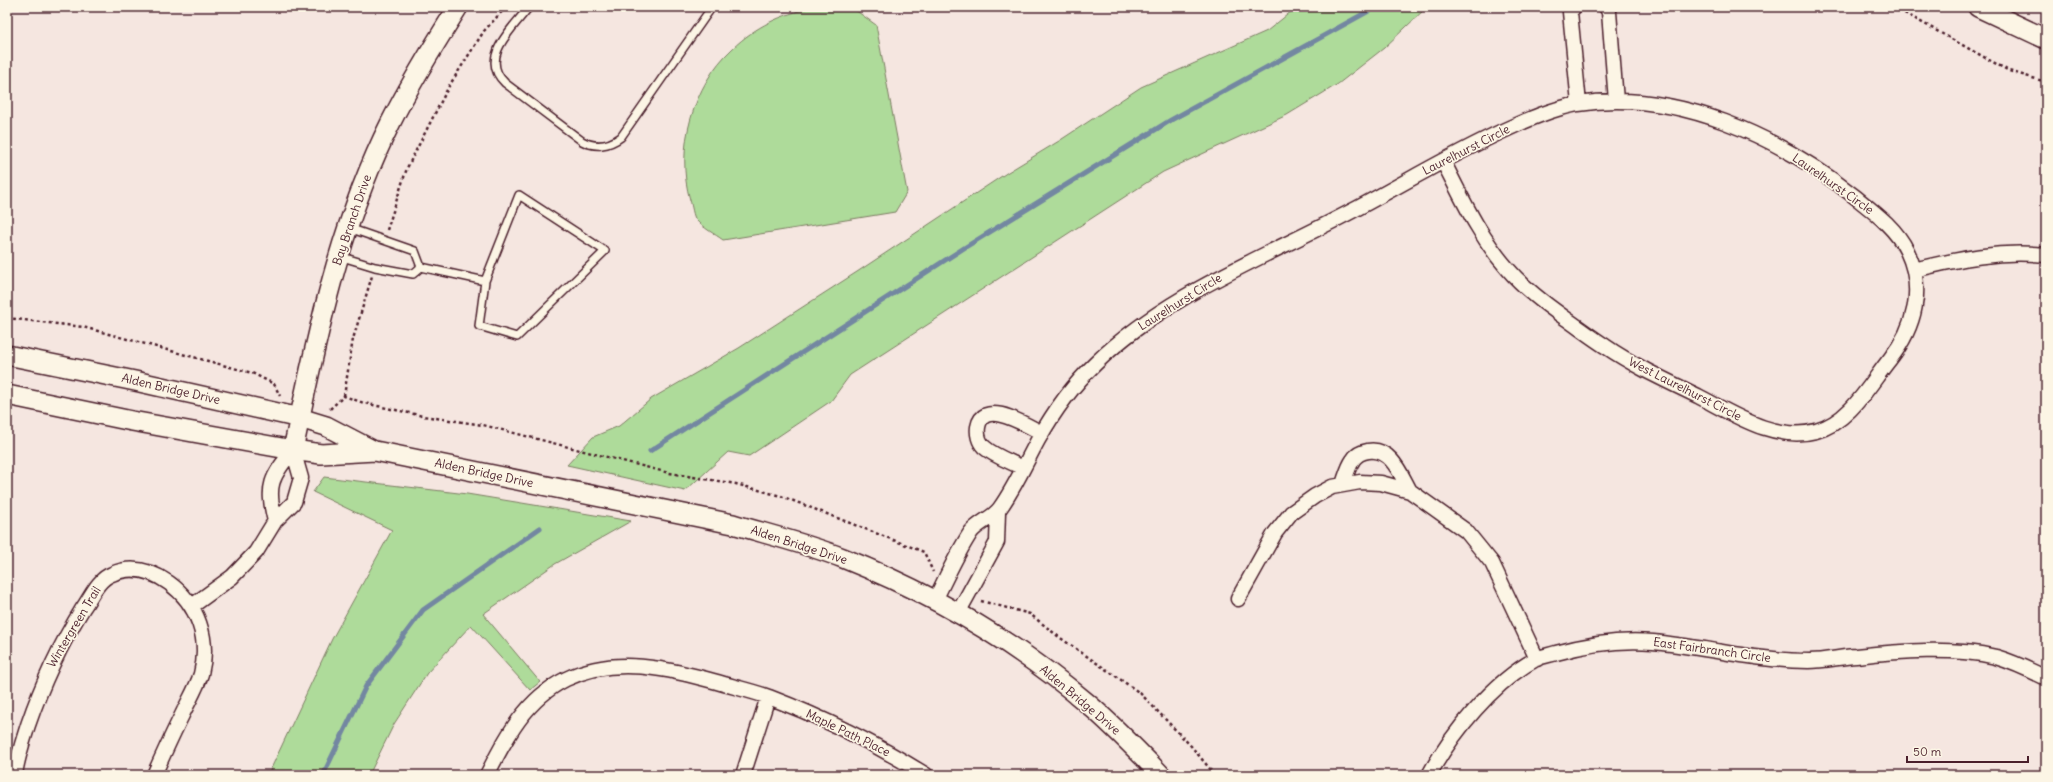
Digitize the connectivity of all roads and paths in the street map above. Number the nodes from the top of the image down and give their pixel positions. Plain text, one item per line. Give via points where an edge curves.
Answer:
1 (458, 7) edge
2 (506, 7) edge
3 (529, 7) edge
4 (712, 7) edge
5 (1574, 7) edge
6 (1606, 7) edge
7 (1894, 7) edge
8 (1978, 7) edge
9 (2046, 39) edge
10 (2046, 82) edge
11 (1616, 101) junction
12 (1579, 104) junction
13 (1443, 161) junction
14 (348, 228) junction
15 (384, 240) junction
16 (2046, 255) edge
17 (339, 256) junction
18 (375, 267) junction
19 (421, 267) junction
20 (1914, 270) junction
21 (485, 281) junction
22 (7, 318) edge
23 (7, 355) edge
24 (7, 395) edge
25 (344, 396) dead end
26 (331, 408) dead end
27 (301, 411) junction
28 (1042, 433) junction
29 (293, 450) junction
30 (375, 451) junction
31 (1023, 468) junction
32 (1344, 484) junction
33 (1410, 491) junction
34 (998, 512) junction
35 (275, 521) junction
36 (1238, 599) dead end
37 (935, 600) junction
38 (192, 606) junction
39 (958, 613) junction
40 (1537, 658) junction
41 (2046, 678) edge
42 (768, 697) junction
43 (16, 775) edge
44 (154, 775) edge
45 (487, 775) edge
46 (743, 775) edge
47 (926, 775) edge
48 (1161, 775) edge
49 (1429, 775) edge

1 - 14 street, Bay Branch Drive via 425,58 390,123 366,177
2 - 15 path via 484,31 449,86 407,168
3 - 4 lane via 497,50 494,61 498,75 582,141 601,145 615,142 621,137
5 - 12 street via 1570,12
6 - 11 street via 1609,12
7 - 10 path via 2009,71
8 - 9 street
11 - 12 street, Laurelhurst Circle
11 - 20 street, Laurelhurst Circle via 1660,105 1695,113 1749,131 1806,162 1894,231 1906,249
12 - 13 street, Laurelhurst Circle via 1533,117
13 - 20 street, West Laurelhurst Circle via 1487,242 1506,268 1528,291 1606,347 1640,367 1753,424 1779,431 1802,434 1820,430 1838,422 1849,412 1901,345 1914,316 1917,293
13 - 28 street, Laurelhurst Circle via 1351,212 1219,276 1129,335 1092,367 1072,390
14 - 15 lane
14 - 17 street, Bay Branch Drive
15 - 19 lane via 415,251
16 - 20 street via 1996,253 1960,258
17 - 18 lane
17 - 27 street, Bay Branch Drive
18 - 19 lane via 413,274
18 - 25 path via 353,339
19 - 21 lane
21 - 21 lane via 519,195 605,251 517,337 479,326
22 - 27 path via 83,327 252,373 274,384 282,399
23 - 27 street, Alden Bridge Drive
24 - 29 street, Alden Bridge Drive
26 - 27 path
27 - 29 street, Bay Branch Drive
27 - 30 street, Alden Bridge Drive
28 - 31 street, Laurelhurst Circle
28 - 31 street via 1002,414 986,416 979,424 978,434 984,447
29 - 30 street, Alden Bridge Drive via 321,454
29 - 35 street via 274,474 269,499
29 - 35 street via 301,478 294,502
30 - 37 street, Alden Bridge Drive via 732,524 842,558
31 - 34 street, Laurelhurst Circle
32 - 33 street via 1381,483
32 - 33 street via 1356,456 1362,452 1376,450 1395,464
32 - 36 street via 1315,496 1291,513 1275,533
33 - 40 street via 1466,531 1480,546 1492,563
34 - 37 street, Laurelhurst Circle via 974,527
34 - 39 street, Laurelhurst Circle via 997,542
35 - 38 street via 256,552 232,577
37 - 39 street, Alden Bridge Drive
38 - 43 street, Wintergreen Trail via 170,584 153,574 133,569 111,574 97,586 48,669 23,740
38 - 44 street, Wintergreen Trail via 201,627 205,652 200,675
39 - 48 street, Alden Bridge Drive via 1042,667 1088,703
40 - 41 street, East Fairbranch Circle via 1574,648 1625,641 1652,642 1790,661 1821,661 1936,651 1996,657
40 - 49 street, East Fairbranch Circle via 1516,672 1478,705 1455,734
42 - 45 street, Maple Path Place via 659,668 637,665 587,672 566,679 527,709 513,726
42 - 46 street
42 - 47 street, Maple Path Place via 849,731

